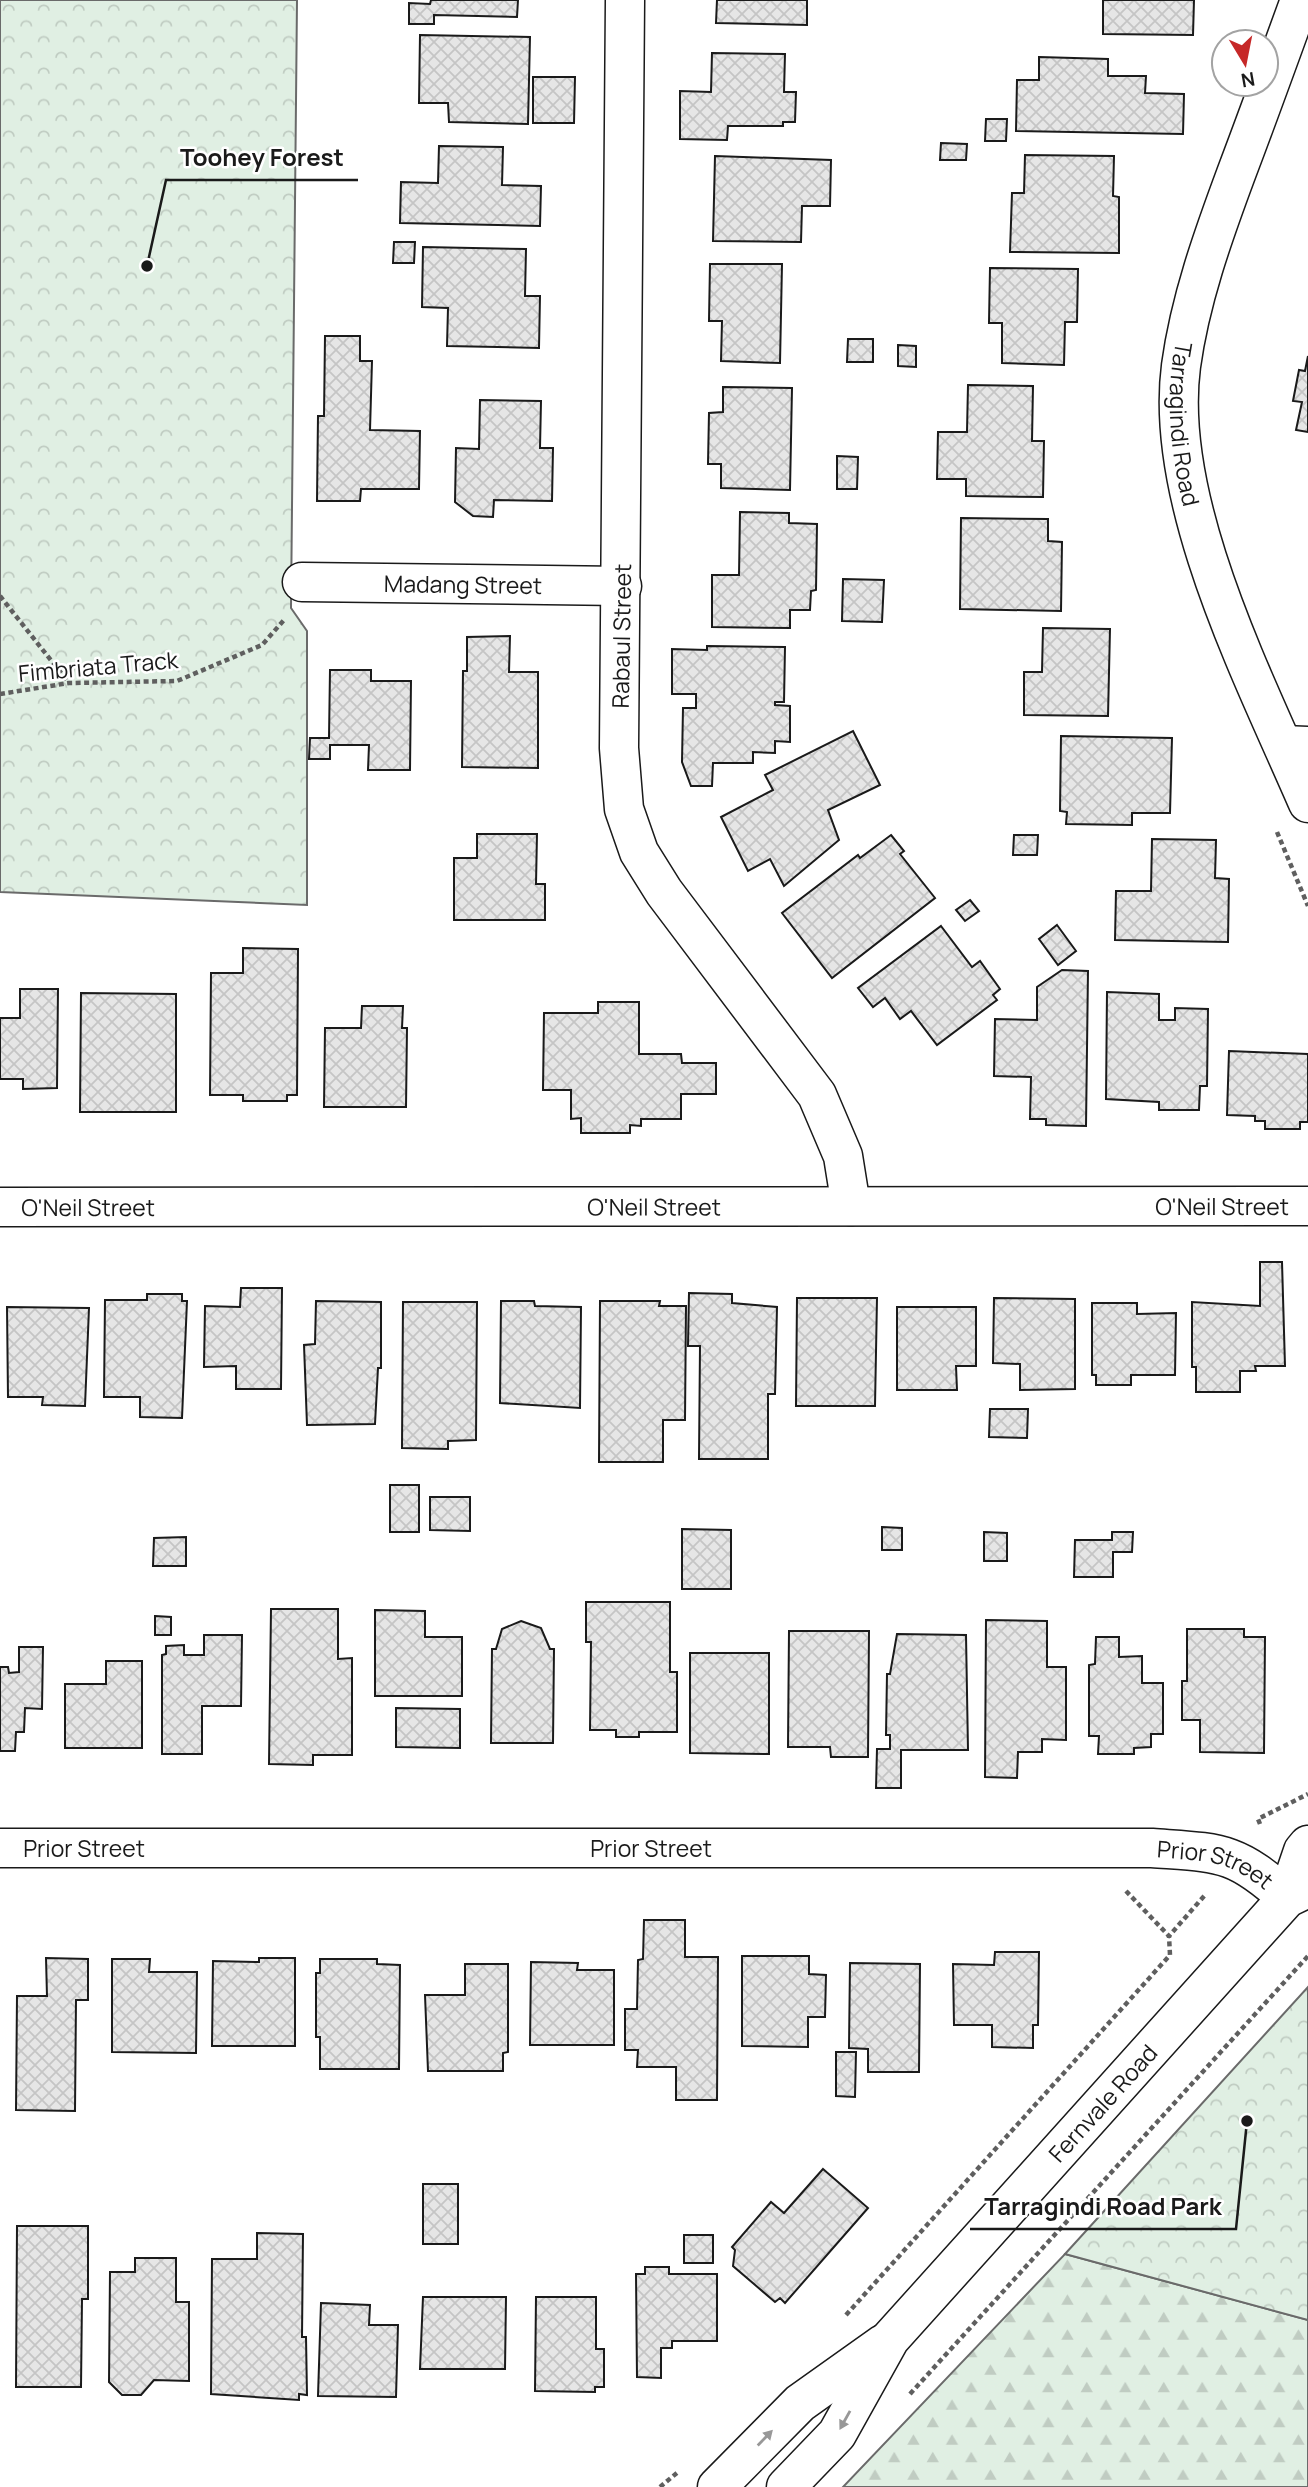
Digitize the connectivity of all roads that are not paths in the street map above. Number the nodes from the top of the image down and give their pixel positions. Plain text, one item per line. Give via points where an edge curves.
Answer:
1 (625, 0) edge
2 (1300, 0) edge
3 (622, 586) junction
4 (298, 596) road end
5 (1296, 746) edge
6 (1308, 803) edge
7 (851, 1206) junction
8 (1308, 1206) edge
9 (0, 1207) edge
10 (1308, 1845) edge
11 (0, 1848) edge
12 (1297, 1893) edge
13 (890, 2339) junction
14 (717, 2487) edge
15 (786, 2487) edge

1 - 3 street, Rabaul Street
2 - 5 street, Tarragindi Road via 1210,244 1181,368 1180,424 1187,485 1205,548 1233,625
3 - 4 street, Madang Street
3 - 7 street, Rabaul Street via 619,748 624,809 639,852 817,1095 843,1156
5 - 6 street, Tarragindi Road
7 - 8 street, O'Neil Street
7 - 9 street, O'Neil Street
10 - 12 street, Fernvale Road via 1303,1851
11 - 12 street, Prior Street via 1152,1848 1234,1857
12 - 13 street, Fernvale Road
14 -> 13 street, Fernvale Road via 800,2403
13 -> 15 street, Fernvale Road via 836,2434

